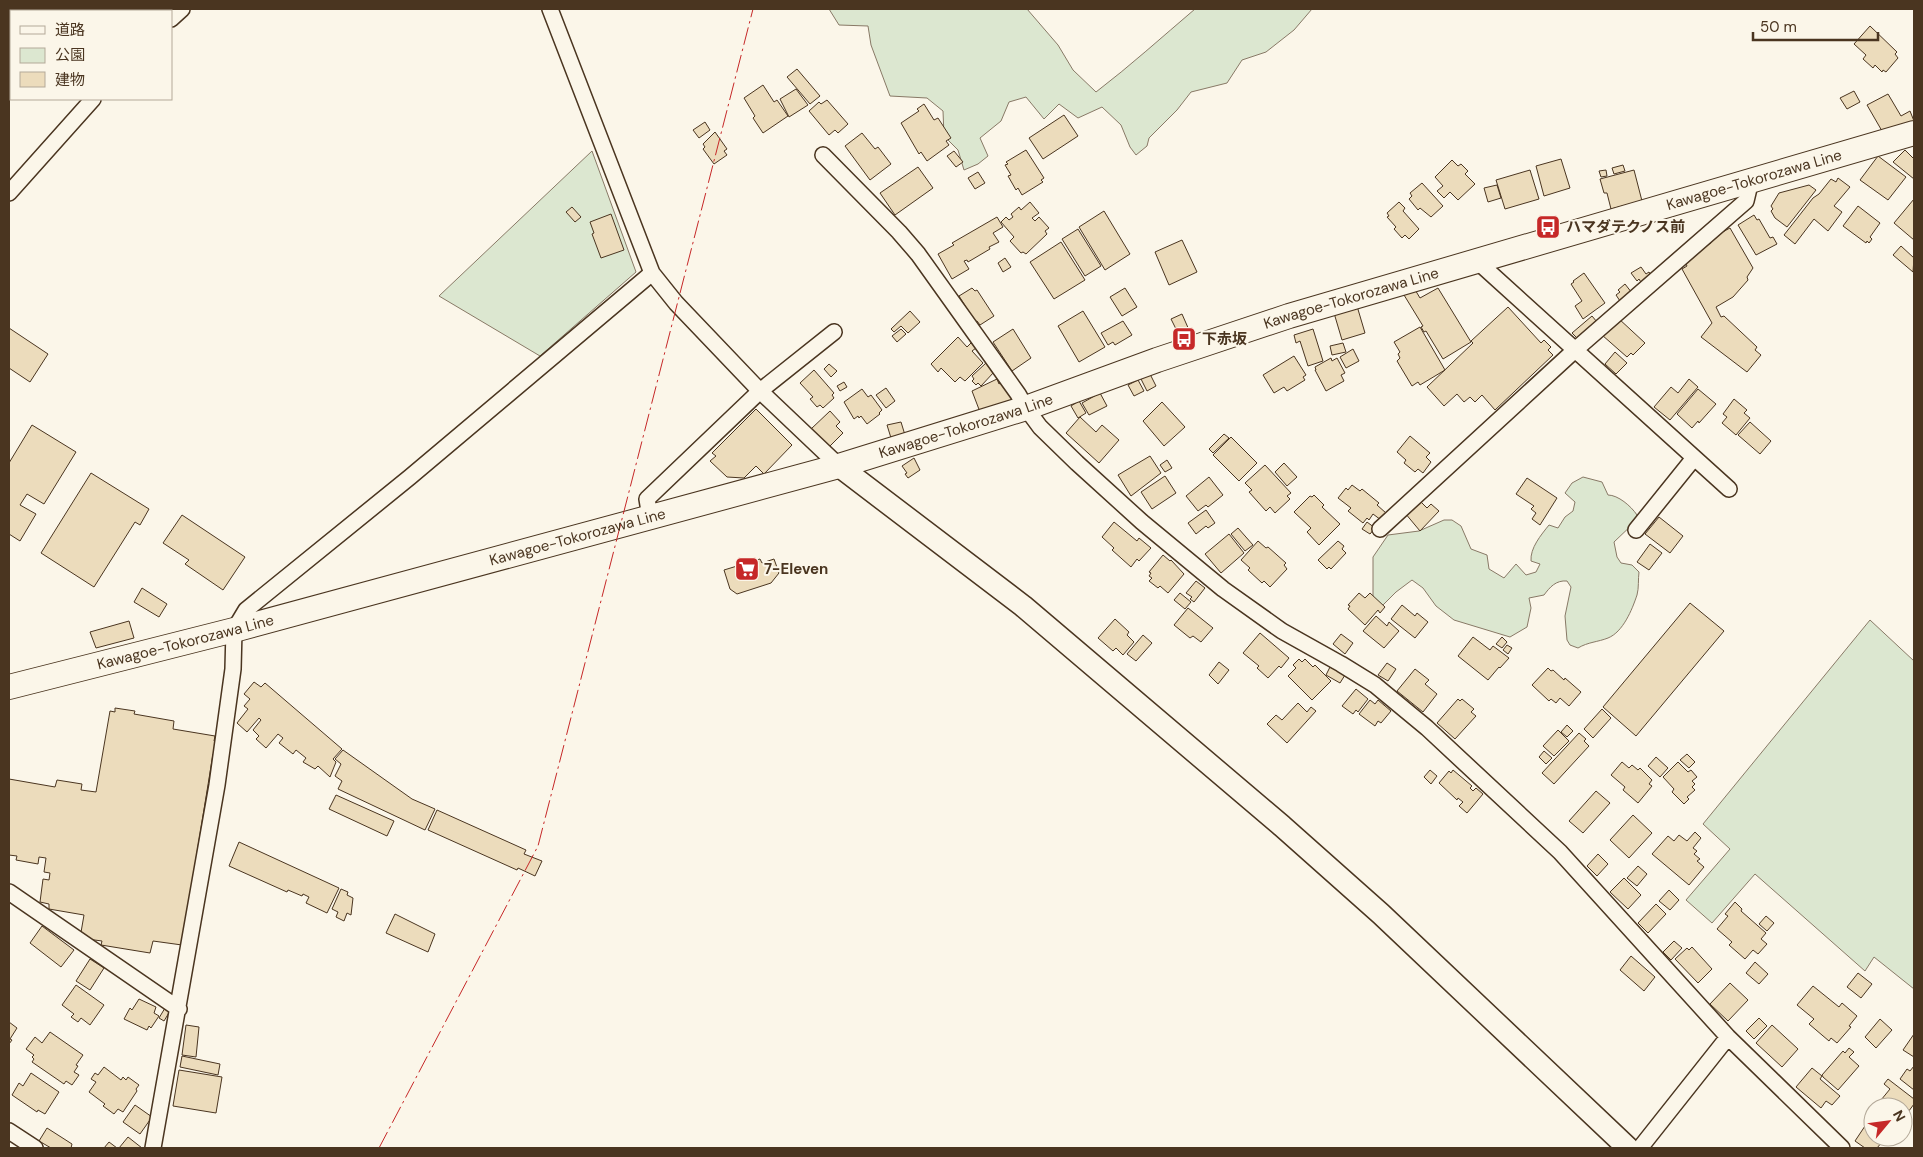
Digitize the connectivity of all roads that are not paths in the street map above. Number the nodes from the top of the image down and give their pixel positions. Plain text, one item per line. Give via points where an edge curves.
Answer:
1 (182, 9) edge
2 (550, 9) edge
3 (172, 18) edge
4 (92, 100) edge
5 (1914, 133) edge
6 (823, 155) dead end
7 (1751, 180) junction
8 (9, 193) edge
9 (1477, 261) junction
10 (652, 273) junction
11 (834, 332) dead end
12 (1575, 350) junction
13 (760, 391) junction
14 (1026, 408) junction
15 (1694, 458) junction
16 (839, 466) junction
17 (1729, 489) dead end
18 (650, 517) junction
19 (1380, 529) dead end
20 (1636, 530) dead end
21 (234, 630) junction
22 (9, 687) edge
23 (9, 892) edge
24 (179, 1009) junction
25 (1728, 1038) junction
26 (9, 1131) edge
27 (35, 1148) edge
28 (153, 1148) edge
29 (1628, 1148) edge
30 (1640, 1148) edge
31 (1842, 1148) edge

1 - 3 street
2 - 10 street
4 - 8 street
5 - 7 main road, Kawagoe-Tokorozawa Line
6 - 14 street via 918,254
7 - 9 main road, Kawagoe-Tokorozawa Line
7 - 12 street via 1746,201
9 - 12 street
9 - 14 main road, Kawagoe-Tokorozawa Line via 1220,338
10 - 13 street via 676,304
10 - 21 street via 246,610
11 - 13 street
12 - 15 street
12 - 19 street
13 - 16 street
13 - 18 street via 646,498
14 - 16 main road, Kawagoe-Tokorozawa Line
14 - 25 street via 1040,427 1071,457 1142,522 1223,589 1282,631 1376,685 1427,728 1560,852
15 - 17 street
15 - 20 street
16 - 18 main road, Kawagoe-Tokorozawa Line
16 - 29 street via 1023,606 1282,826 1381,914
18 - 21 main road, Kawagoe-Tokorozawa Line
21 - 22 main road, Kawagoe-Tokorozawa Line
21 - 24 street via 233,669 217,785
23 - 24 street
24 - 28 street
25 - 30 street
25 - 31 street
26 - 27 street

